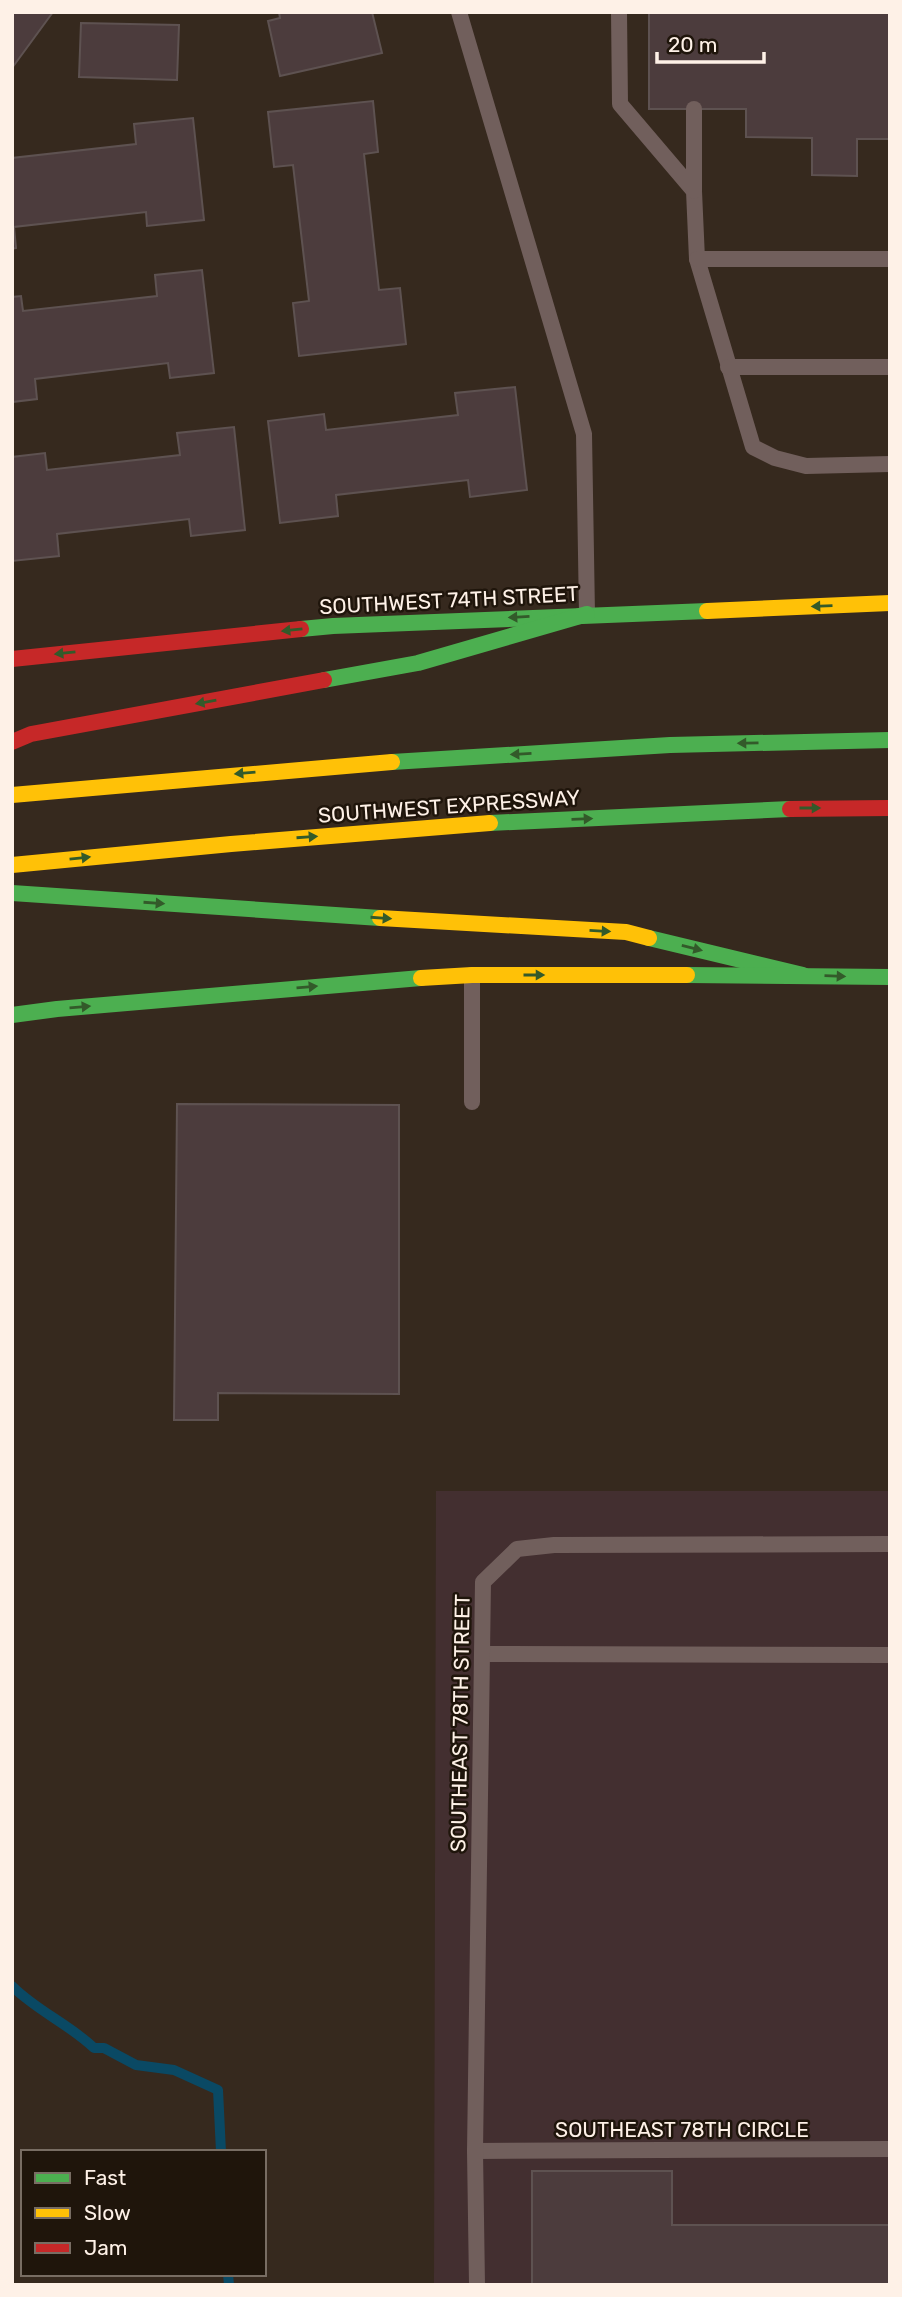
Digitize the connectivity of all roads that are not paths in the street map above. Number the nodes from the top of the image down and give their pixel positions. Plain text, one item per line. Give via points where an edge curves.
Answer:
1 (458, 12) edge
2 (619, 12) edge
3 (694, 109) dead end
4 (694, 191) junction
5 (697, 259) junction
6 (890, 259) edge
7 (728, 367) junction
8 (890, 367) edge
9 (890, 464) edge
10 (890, 603) edge
11 (587, 614) junction
12 (12, 659) edge
13 (890, 740) edge
14 (12, 742) edge
15 (12, 795) edge
16 (890, 808) edge
17 (12, 865) edge
18 (12, 893) edge
19 (471, 975) junction
20 (803, 975) junction
21 (890, 977) edge
22 (12, 1015) edge
23 (471, 1102) dead end
24 (890, 1544) edge
25 (482, 1654) junction
26 (890, 1655) edge
27 (890, 2149) edge
28 (475, 2151) junction
29 (477, 2285) edge

1 - 11 lane via 584,434
2 - 4 lane via 620,104
3 - 4 lane
4 - 5 lane
5 - 6 lane
5 - 7 lane
7 - 8 lane
7 - 9 lane via 753,447 806,466
10 -> 11 main road, SOUTHWEST 74TH STREET
11 -> 12 main road, SOUTHWEST 74TH STREET via 333,626
11 -> 14 main road via 418,663 31,734
13 -> 15 main road via 512,755
17 -> 16 main road, SOUTHWEST EXPRESSWAY via 501,821
18 -> 20 main road via 626,932
19 -> 20 main road
22 -> 19 main road
19 - 23 lane
20 -> 21 main road
24 - 25 lane, SOUTHEAST 78TH STREET via 554,1545 517,1549 483,1583
25 - 26 lane
25 - 28 lane, SOUTHEAST 78TH STREET
27 - 28 lane, SOUTHEAST 78TH CIRCLE
28 - 29 lane, SOUTHEAST 78TH STREET

